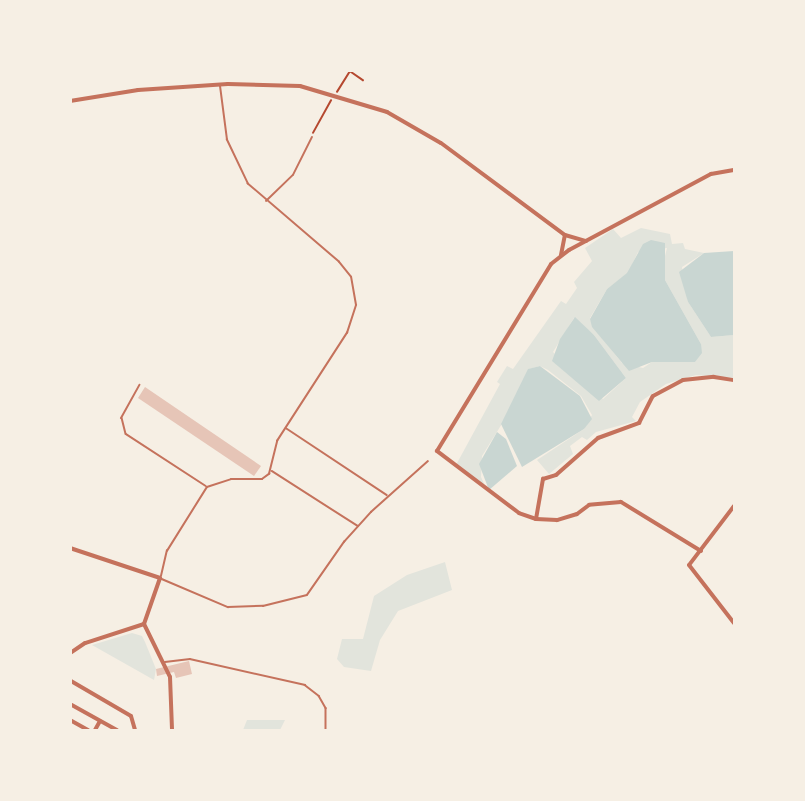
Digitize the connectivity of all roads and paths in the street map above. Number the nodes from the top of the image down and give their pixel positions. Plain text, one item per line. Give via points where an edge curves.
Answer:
1 (363, 80) dead end
2 (220, 85) junction
3 (70, 101) edge
4 (312, 137) joint
5 (735, 170) edge
6 (265, 202) junction
7 (565, 235) junction
8 (586, 241) junction
9 (560, 257) junction
10 (735, 380) edge
11 (140, 385) dead end
12 (285, 427) junction
13 (428, 461) dead end
14 (271, 470) junction
15 (207, 487) junction
16 (388, 496) junction
17 (735, 506) edge
18 (536, 519) junction
19 (358, 526) junction
20 (70, 548) edge
21 (701, 551) junction
22 (160, 578) junction
23 (735, 622) edge
24 (144, 624) junction
25 (70, 653) edge
26 (163, 662) junction
27 (71, 681) edge
28 (70, 704) edge
29 (70, 720) edge
30 (100, 721) junction
31 (88, 730) edge
32 (95, 730) edge
33 (117, 730) edge
34 (135, 730) edge
35 (172, 730) edge
36 (326, 730) edge

1 - 4 path via 350,71 317,122
2 - 3 street via 138,90
2 - 6 lane via 227,140 235,162
2 - 7 street via 300,86 387,112 441,143
4 - 6 lane via 293,175
5 - 8 street via 711,174
6 - 12 lane via 339,262 351,277 356,305 347,333
7 - 8 street
7 - 9 street
8 - 9 street
9 - 18 street via 550,264 437,451 508,506
10 - 18 street via 683,380 653,396 639,423 598,438 556,475 543,479
11 - 15 lane via 122,418 126,434
12 - 14 lane via 277,441
12 - 16 lane
13 - 16 lane
14 - 15 lane via 262,479 231,479
14 - 19 lane
15 - 22 lane via 167,551
16 - 19 lane
17 - 21 street
18 - 21 street via 557,520 589,505 621,502
19 - 22 lane via 307,595 285,602 228,607
20 - 22 street
21 - 23 street via 691,560 689,570
22 - 24 street
24 - 25 street via 85,643
24 - 26 street
26 - 35 street via 170,677
26 - 36 lane via 190,659 305,685 326,708
27 - 34 street via 131,716
28 - 30 street
29 - 31 street
30 - 32 street
30 - 33 street

